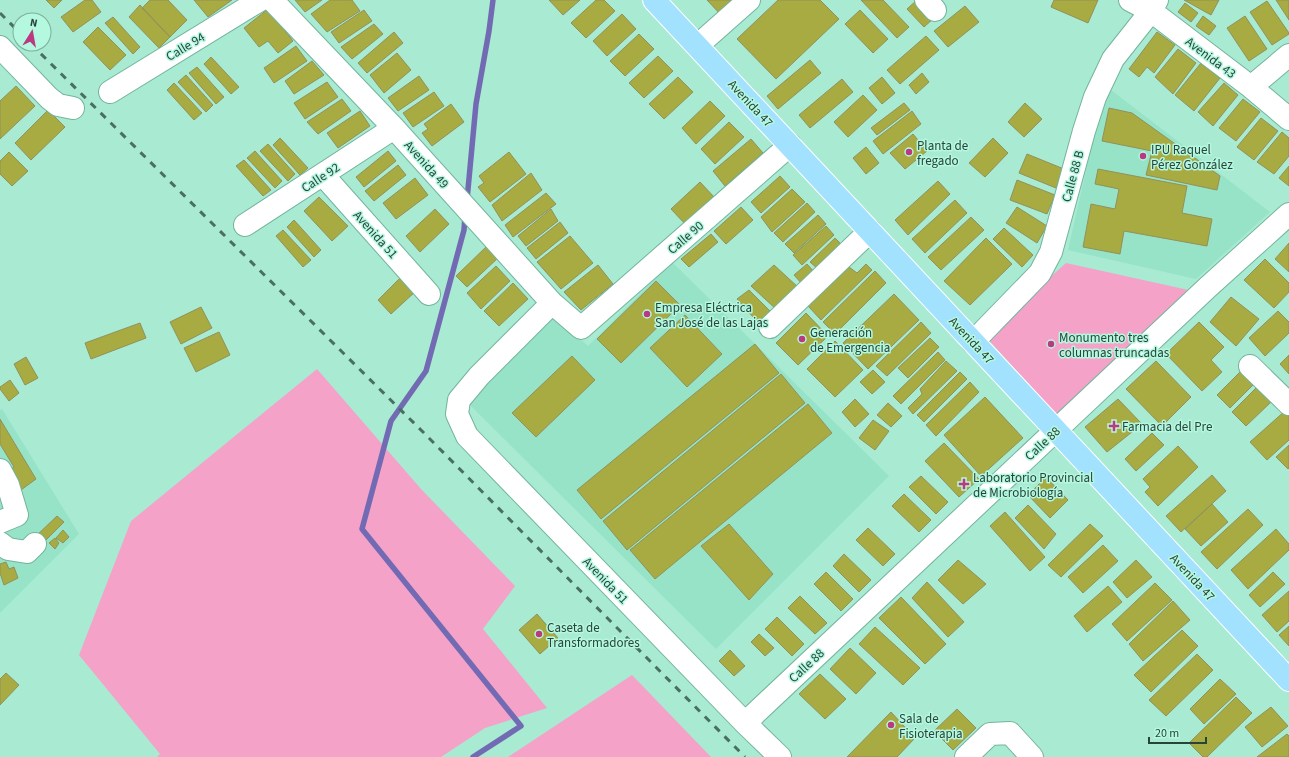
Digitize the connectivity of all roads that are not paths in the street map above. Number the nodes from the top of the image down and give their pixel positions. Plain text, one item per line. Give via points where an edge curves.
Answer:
1 (260, 0) edge
2 (272, 0) edge
3 (654, 0) edge
4 (749, 0) edge
5 (1130, 0) edge
6 (1154, 5) edge
7 (697, 46) junction
8 (0, 47) edge
9 (1289, 55) edge
10 (1251, 87) junction
11 (110, 92) dead end
12 (73, 108) dead end
13 (1289, 119) edge
14 (394, 128) junction
15 (790, 145) junction
16 (323, 175) junction
17 (1289, 214) edge
18 (245, 225) dead end
19 (870, 231) junction
20 (429, 294) dead end
21 (552, 303) junction
22 (770, 327) dead end
23 (581, 328) joint
24 (973, 342) junction
25 (1250, 366) dead end
26 (1289, 404) edge
27 (1056, 431) junction
28 (0, 470) edge
29 (0, 522) edge
30 (0, 543) edge
31 (35, 544) dead end
32 (1289, 680) edge
33 (745, 724) junction
34 (780, 757) edge
35 (966, 757) edge
36 (1032, 757) edge

1 - 11 street, Calle 94
2 - 14 street, Avenida 49
3 - 7 main road, Avenida 47
4 - 7 street
5 - 6 street, Avenida 43
6 - 10 street, Avenida 43
6 - 24 street, Calle 88 B via 1113,59 1095,97 1051,252 1040,272
7 - 15 main road, Avenida 47
8 - 12 street via 49,98 58,105
9 - 10 street
10 - 13 street, Avenida 43
14 - 16 street, Calle 92
14 - 21 street, Avenida 49
15 - 19 main road, Avenida 47
15 - 23 street, Calle 90
16 - 18 street, Calle 92
16 - 20 street, Avenida 51
17 - 27 street, Calle 88
19 - 22 street
19 - 24 main road, Avenida 47
21 - 23 street, Avenida 49
21 - 33 street, Avenida 51 via 479,376 459,400 457,414 467,436
24 - 27 main road, Avenida 47
25 - 26 street
27 - 32 main road, Avenida 47
27 - 33 street, Calle 88
28 - 29 street via 8,485 17,515
30 - 31 street via 8,549 27,552
33 - 34 street, Avenida 51
35 - 36 street via 990,734 1010,733

